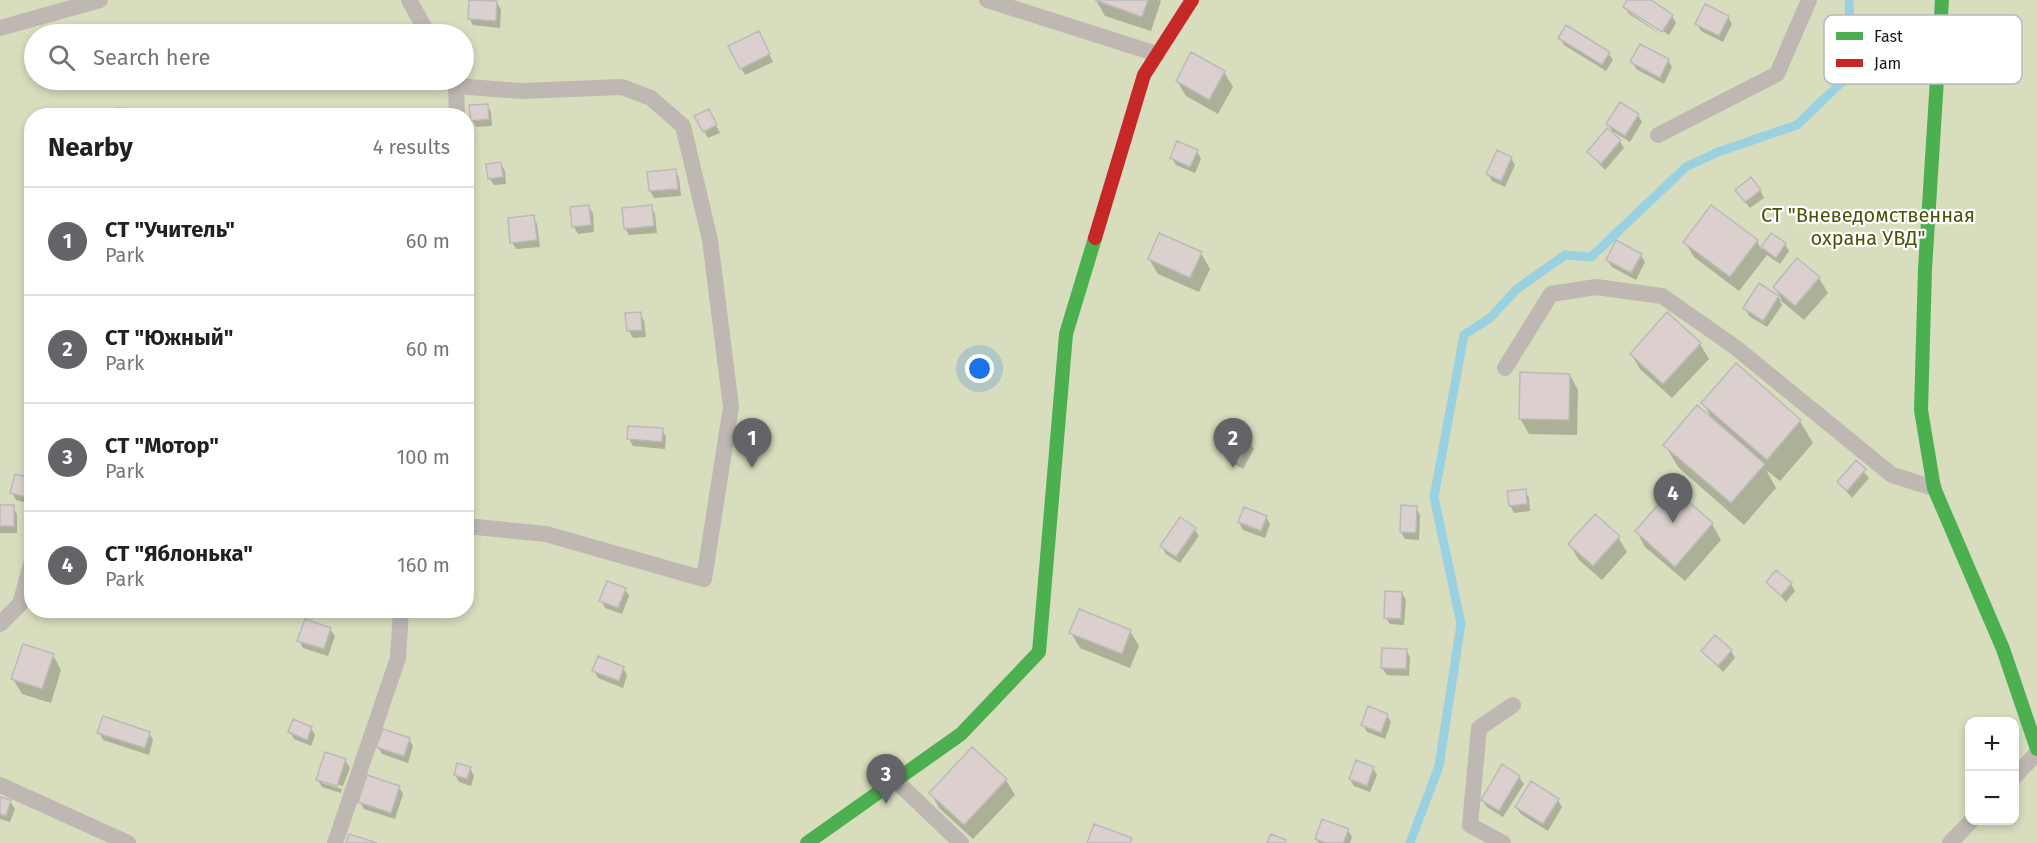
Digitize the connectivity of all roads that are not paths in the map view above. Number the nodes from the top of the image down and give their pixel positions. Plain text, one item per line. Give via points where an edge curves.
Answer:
1 (100, 0) edge
2 (409, 0) edge
3 (987, 0) edge
4 (1192, 0) edge
5 (1809, 0) edge
6 (1942, 0) edge
7 (1941, 15) edge
8 (422, 24) edge
9 (0, 28) edge
10 (1157, 54) junction
11 (1937, 84) edge
12 (474, 85) edge
13 (455, 90) edge
14 (456, 108) edge
15 (1658, 135) dead end
16 (1505, 368) dead end
17 (1934, 488) junction
18 (474, 527) edge
19 (24, 590) edge
20 (400, 618) edge
21 (0, 624) edge
22 (1513, 705) dead end
23 (2037, 751) edge
24 (2019, 771) edge
25 (896, 780) junction
26 (0, 785) edge
27 (1967, 825) edge
28 (128, 843) edge
29 (335, 843) edge
30 (807, 843) edge
31 (961, 843) edge
32 (1503, 843) edge
33 (1950, 843) edge

1 - 9 lane
2 - 8 lane
3 - 10 lane
4 - 10 street
5 - 15 lane via 1777,74
6 - 7 street
10 - 25 street via 1144,75 1066,334 1040,652 961,734
11 - 17 street via 1921,410
12 - 18 lane via 521,91 622,87 651,98 683,126 710,240 731,407 704,579 546,534
13 - 14 lane
16 - 17 lane via 1551,294 1596,287 1662,296 1735,347 1892,476
17 - 23 street via 2003,649
19 - 21 lane via 20,604
20 - 29 lane via 398,658
22 - 32 lane via 1479,728 1470,825
23 - 24 lane
25 - 30 street
25 - 31 lane
26 - 28 lane
27 - 33 lane

